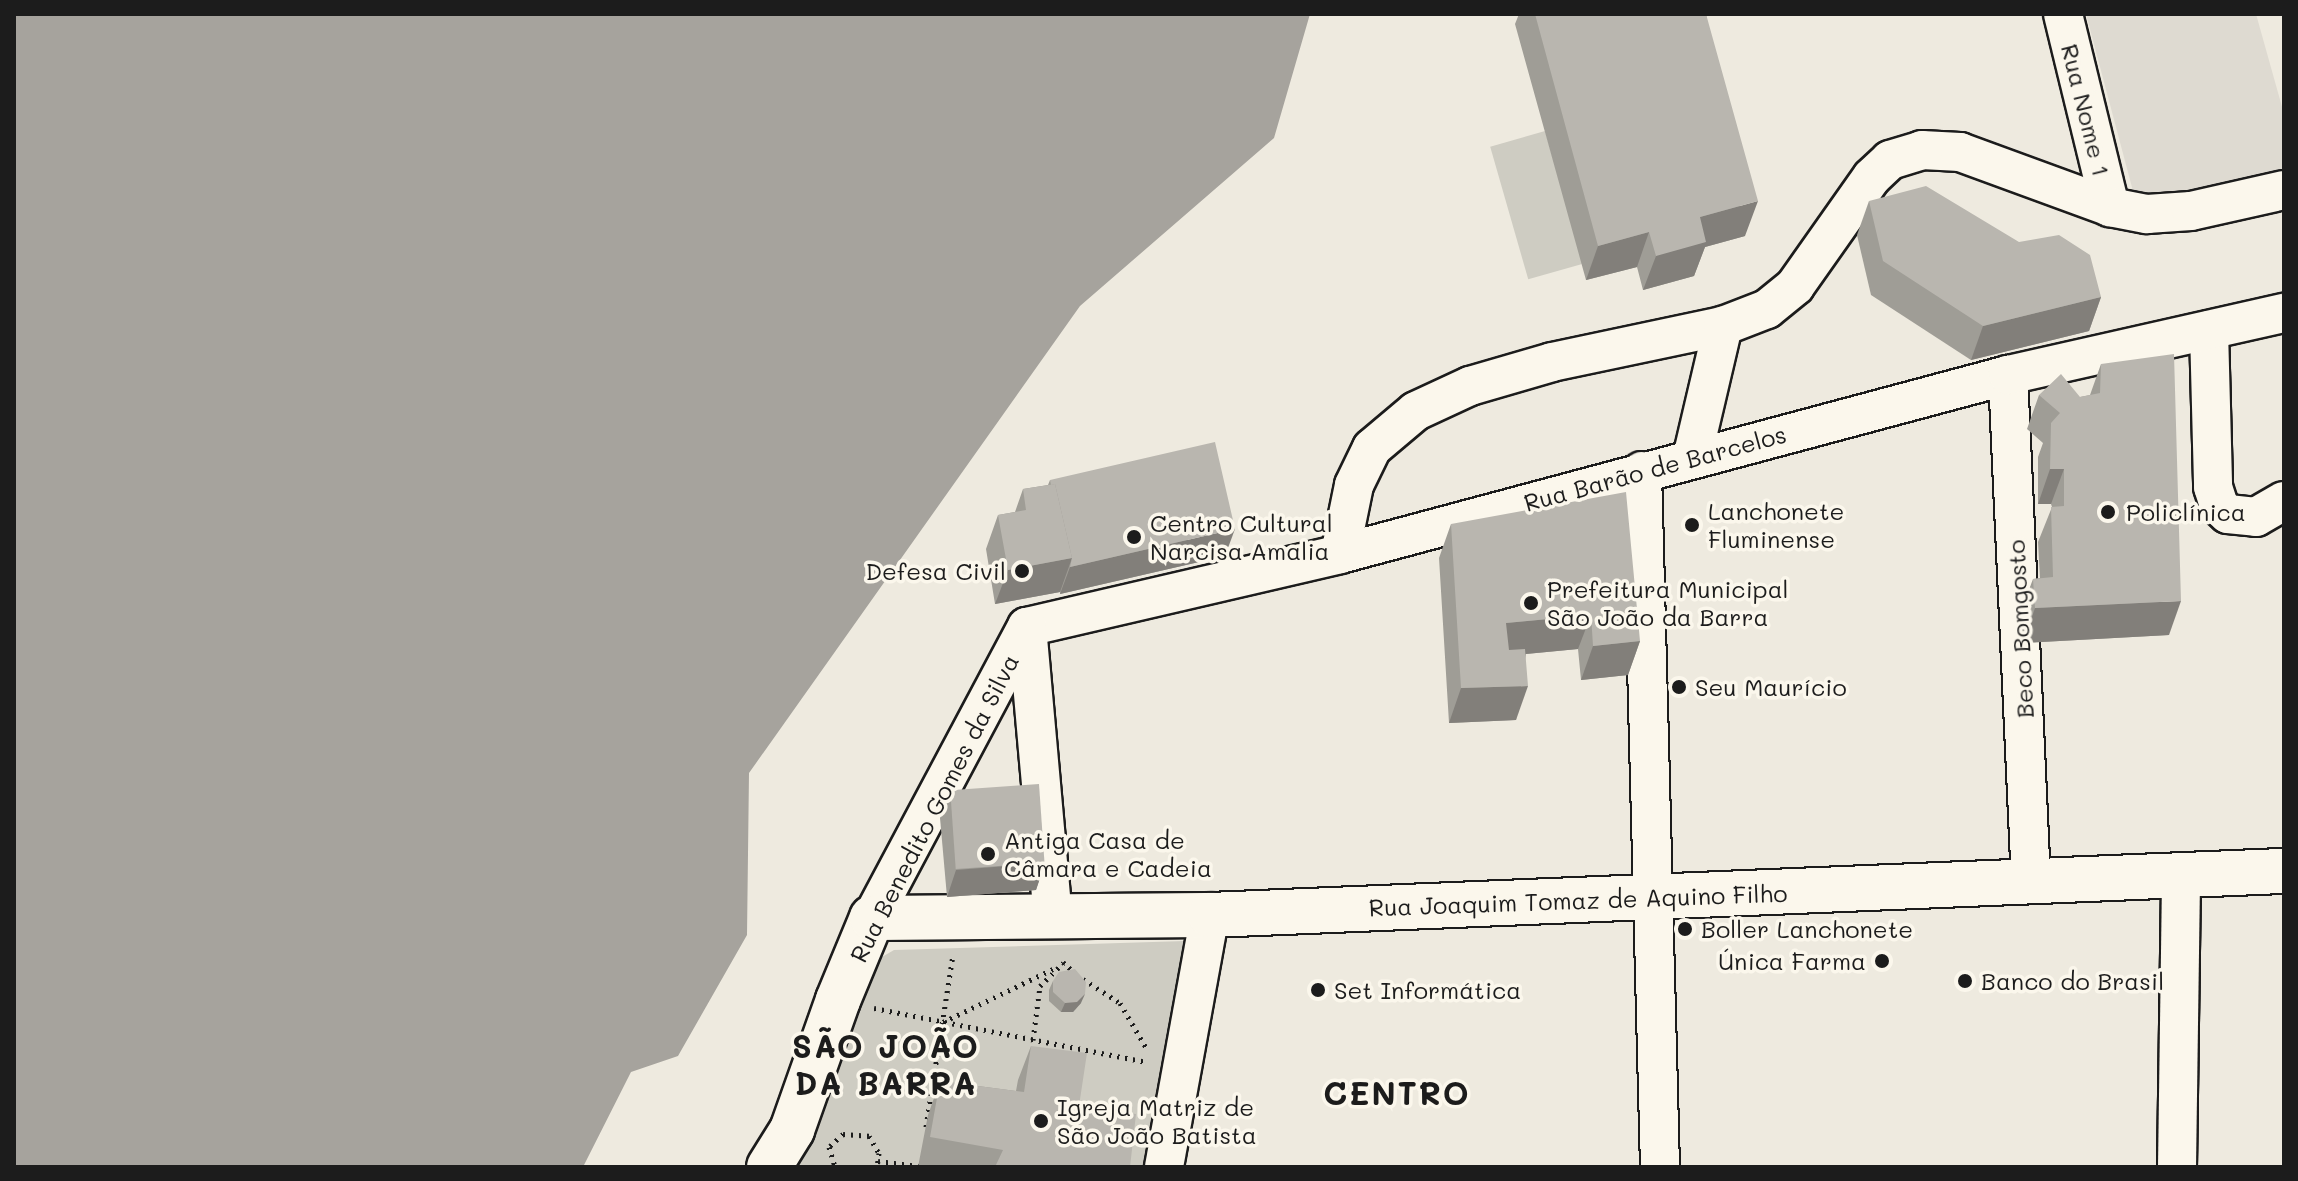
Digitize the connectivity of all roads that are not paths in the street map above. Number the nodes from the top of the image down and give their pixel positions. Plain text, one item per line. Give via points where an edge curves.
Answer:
1 (2063, 14) edge
2 (2284, 190) edge
3 (2110, 207) junction
4 (2284, 313) edge
5 (1723, 326) junction
6 (2209, 330) junction
7 (2008, 375) junction
8 (1692, 458) junction
9 (1642, 471) junction
10 (2284, 501) edge
11 (1340, 554) junction
12 (1027, 627) junction
13 (2284, 871) edge
14 (2181, 874) junction
15 (2031, 882) junction
16 (1651, 896) junction
17 (1210, 915) junction
18 (872, 918) junction
19 (1061, 918) junction
20 (769, 1167) edge
21 (1164, 1167) edge
22 (1660, 1167) edge
23 (2177, 1167) edge

1 - 3 street, Rua Nome 1
2 - 3 street via 2191,211 2147,214
3 - 5 street via 1960,152 1922,150 1890,160 1872,177 1795,286 1767,309
4 - 6 street, Rua Barão de Barcelos
5 - 8 street
5 - 11 street via 1552,362 1470,386 1416,411 1372,448 1354,485
6 - 7 street, Rua Barão de Barcelos
6 - 10 street via 2213,487 2219,506 2240,518 2256,517
7 - 8 street, Rua Barão de Barcelos
7 - 15 street, Beco Bomgosto
8 - 9 street, Rua Barão de Barcelos
9 - 11 street, Rua Barão de Barcelos
9 - 16 street
11 - 12 street, Rua Barão de Barcelos
12 - 18 street, Rua Benedito Gomes da Silva
12 - 19 street
13 - 14 main road, Rua Joaquim Tomaz de Aquino Filho
14 - 15 main road, Rua Joaquim Tomaz de Aquino Filho
14 - 23 street
15 - 16 main road, Rua Joaquim Tomaz de Aquino Filho
16 - 17 main road, Rua Joaquim Tomaz de Aquino Filho
16 - 22 street
17 - 19 main road, Rua Joaquim Tomaz de Aquino Filho
17 - 21 street
18 - 19 main road, Rua Joaquim Tomaz de Aquino Filho
18 - 20 main road, Rua Benedito Gomes da Silva via 792,1130

